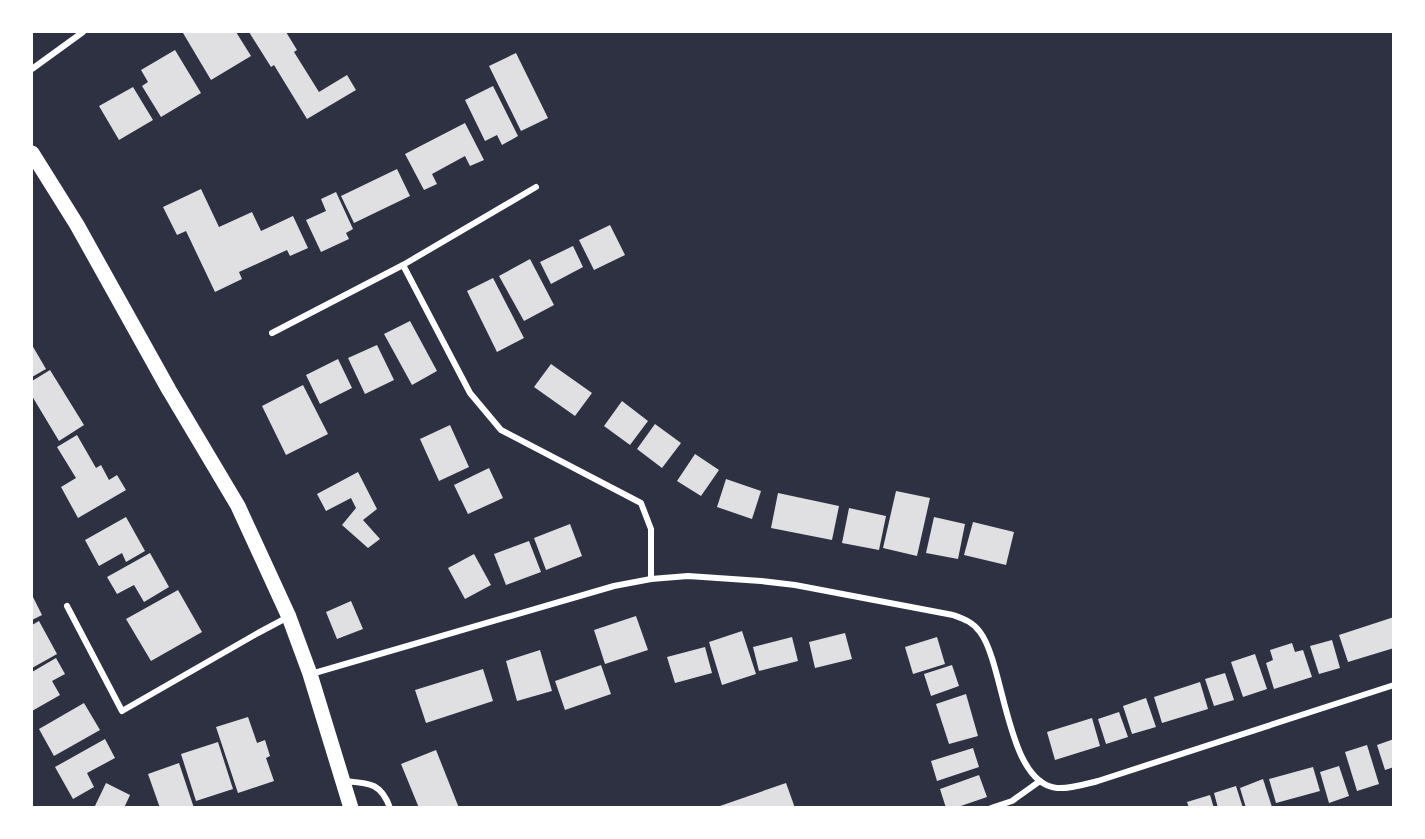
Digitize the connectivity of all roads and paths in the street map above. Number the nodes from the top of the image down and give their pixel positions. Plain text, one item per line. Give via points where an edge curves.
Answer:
1 (83, 32) edge
2 (32, 69) edge
3 (32, 153) edge
4 (536, 187) dead end
5 (403, 265) junction
6 (272, 333) dead end
7 (651, 579) junction
8 (67, 606) dead end
9 (289, 617) junction
10 (310, 674) junction
11 (1394, 685) edge
12 (344, 781) junction
13 (1040, 781) junction
14 (351, 807) edge
15 (390, 807) edge
16 (991, 807) edge

1 - 2 street
3 - 9 main road via 238,506
4 - 5 street
5 - 6 street
5 - 7 street via 470,393 501,430 641,504 651,529
7 - 10 street via 614,586
7 - 13 street via 688,576 795,585 972,622 989,653 1019,752
8 - 9 street via 123,711
9 - 10 main road
10 - 12 main road
11 - 13 street via 1098,781 1055,788
12 - 14 main road
12 - 15 street via 371,783 385,795
13 - 16 street via 1012,801

